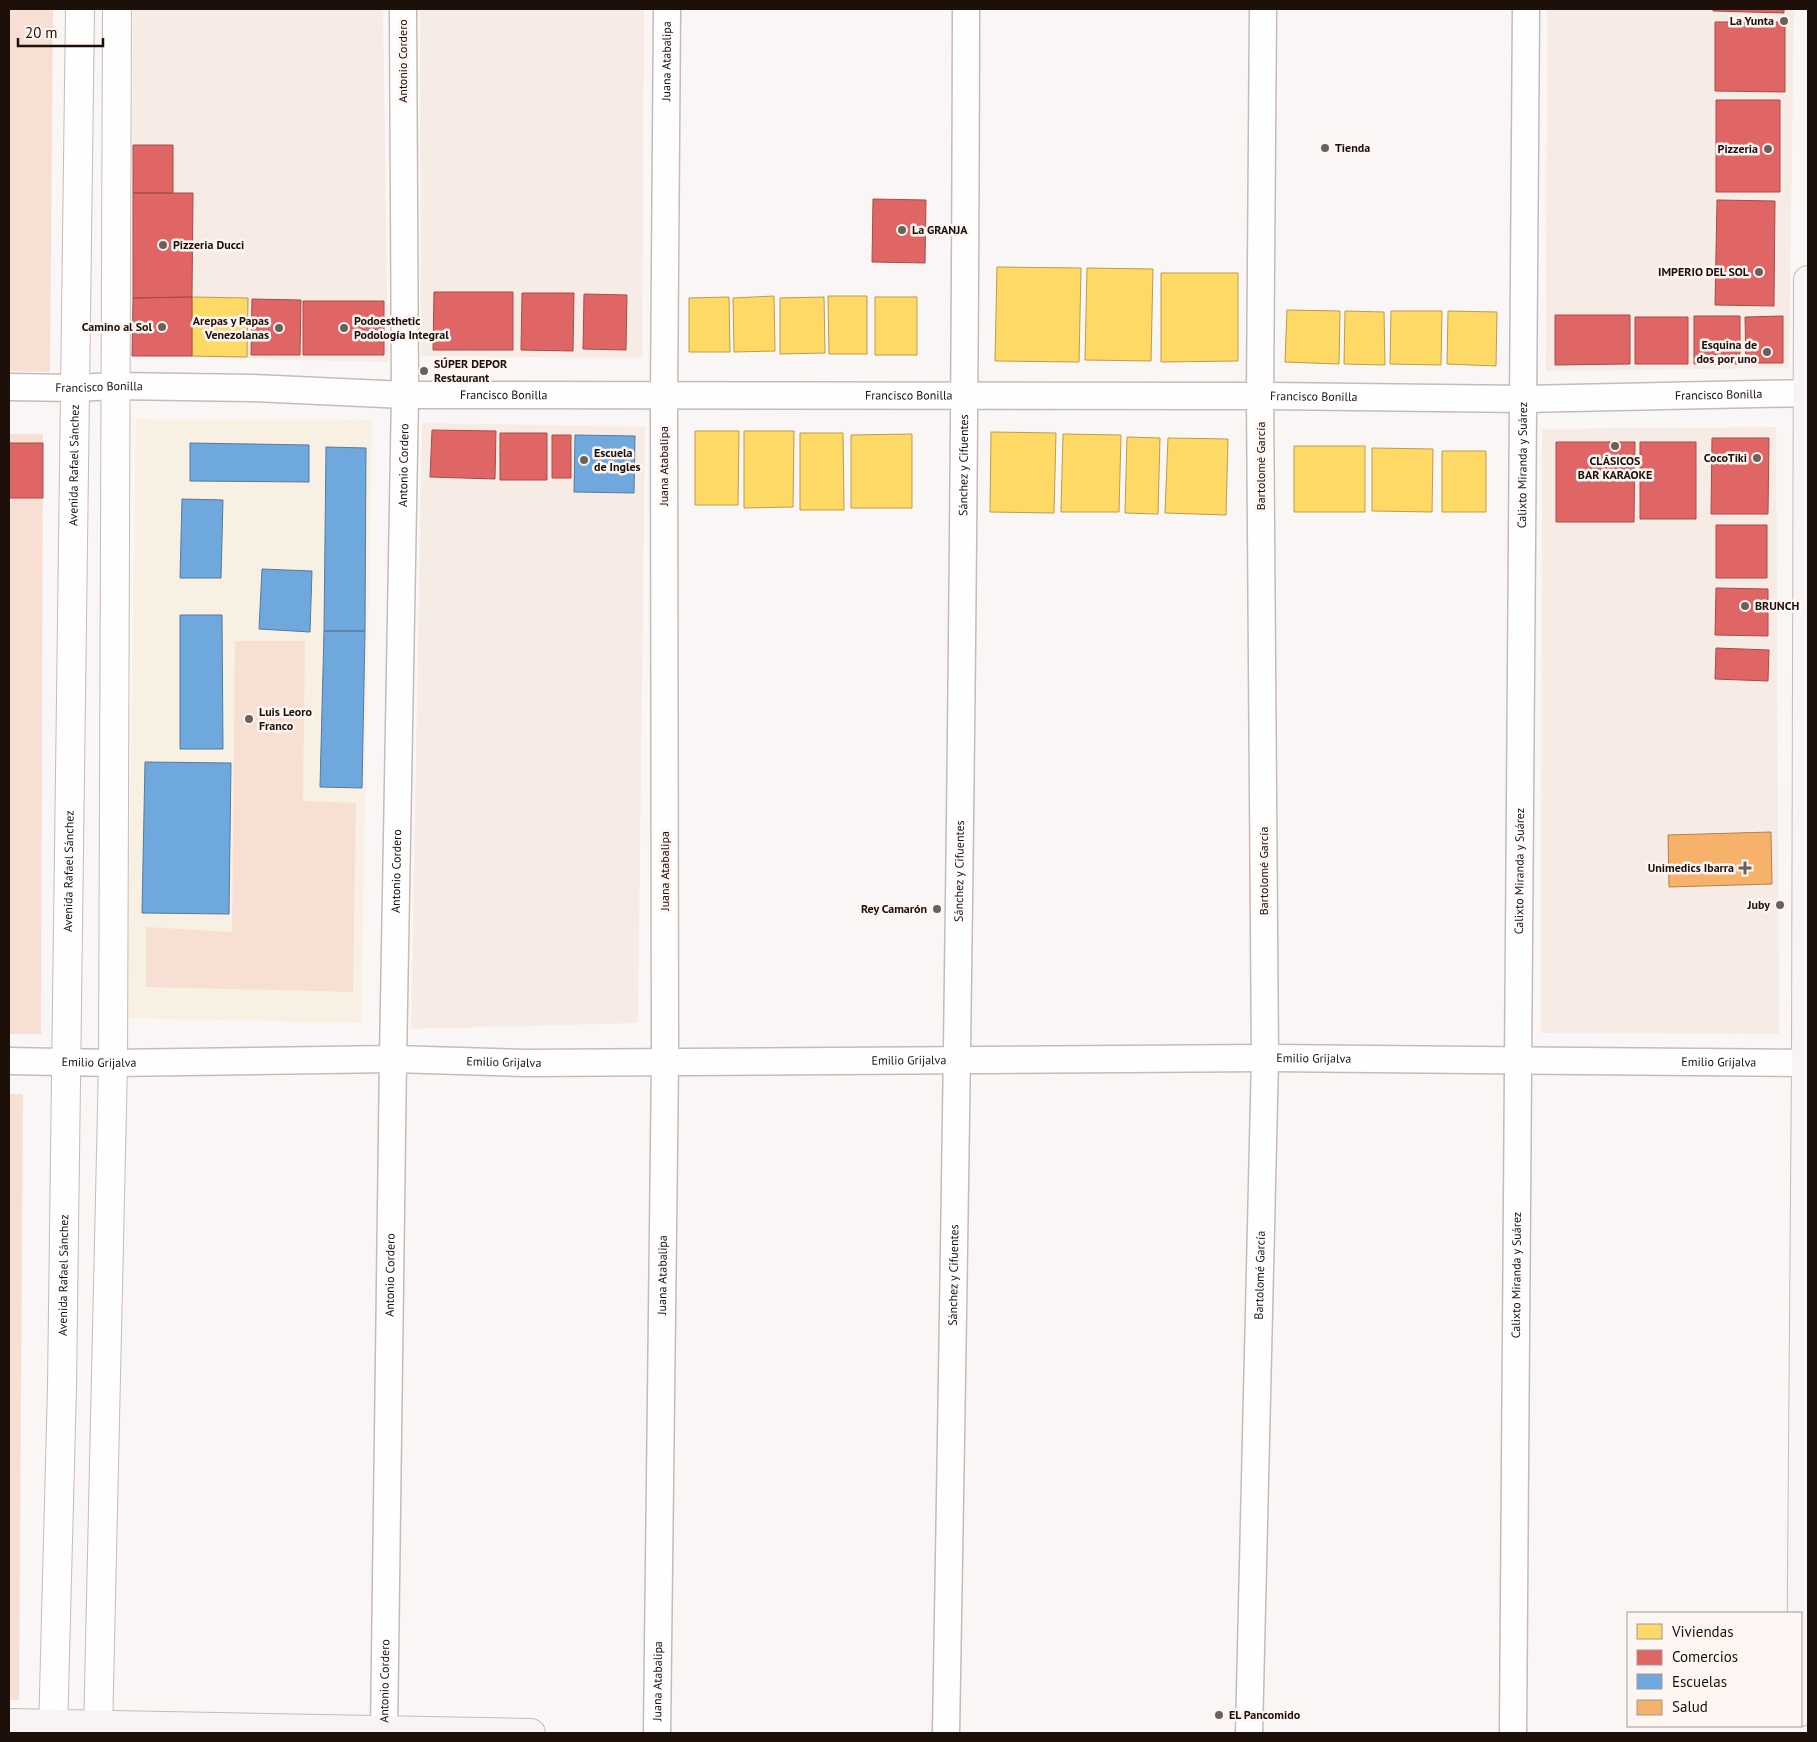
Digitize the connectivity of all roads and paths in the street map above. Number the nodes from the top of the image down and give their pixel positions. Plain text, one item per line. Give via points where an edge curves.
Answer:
1 (80, 9) edge
2 (117, 9) edge
3 (403, 9) edge
4 (667, 9) edge
5 (966, 9) edge
6 (1263, 9) edge
7 (1526, 9) edge
8 (1808, 280) edge
9 (115, 386) junction
10 (9, 388) edge
11 (75, 388) junction
12 (1808, 393) edge
13 (405, 395) junction
14 (664, 396) junction
15 (965, 396) junction
16 (1260, 396) junction
17 (1523, 399) junction
18 (1265, 1058) junction
19 (393, 1059) junction
20 (1518, 1060) junction
21 (958, 1061) junction
22 (9, 1062) edge
23 (66, 1062) junction
24 (665, 1062) junction
25 (113, 1063) junction
26 (1807, 1063) edge
27 (1802, 1612) edge
28 (9, 1724) edge
29 (53, 1728) edge
30 (98, 1730) edge
31 (384, 1732) edge
32 (531, 1733) edge
33 (657, 1733) edge
34 (946, 1733) edge
35 (1249, 1733) edge
36 (1513, 1733) edge

1 - 11 street, Avenida Rafael Sánchez
2 - 9 street
3 - 13 street, Antonio Cordero
4 - 14 street, Juana Atabalipa
5 - 15 street, Sánchez y Cifuentes
6 - 16 street, Bartolomé García
7 - 17 street, Calixto Miranda y Suárez
8 - 12 main road
9 - 11 street, Francisco Bonilla
9 - 13 street, Francisco Bonilla
9 - 25 street
10 - 11 street, Francisco Bonilla
11 - 23 street, Avenida Rafael Sánchez
12 - 17 street, Francisco Bonilla
12 - 26 main road
13 - 14 street, Francisco Bonilla
13 - 19 street, Antonio Cordero
14 - 15 street, Francisco Bonilla
14 - 24 street, Juana Atabalipa
15 - 16 street, Francisco Bonilla
15 - 21 street, Sánchez y Cifuentes
16 - 17 street, Francisco Bonilla
16 - 18 street, Bartolomé García
17 - 20 street, Calixto Miranda y Suárez
18 - 20 street, Emilio Grijalva
18 - 21 street, Emilio Grijalva
18 - 35 street, Bartolomé García
19 - 24 street, Emilio Grijalva via 526,1064
19 - 25 street, Emilio Grijalva
19 - 31 street, Antonio Cordero
20 - 26 street, Emilio Grijalva
20 - 36 street, Calixto Miranda y Suárez
21 - 24 street, Emilio Grijalva
21 - 34 street, Sánchez y Cifuentes
22 - 23 street, Emilio Grijalva
23 - 25 street, Emilio Grijalva
23 - 29 street, Avenida Rafael Sánchez
24 - 33 street, Juana Atabalipa
25 - 30 street
26 - 27 main road
28 - 29 main road
29 - 30 main road
30 - 31 main road
31 - 32 main road

